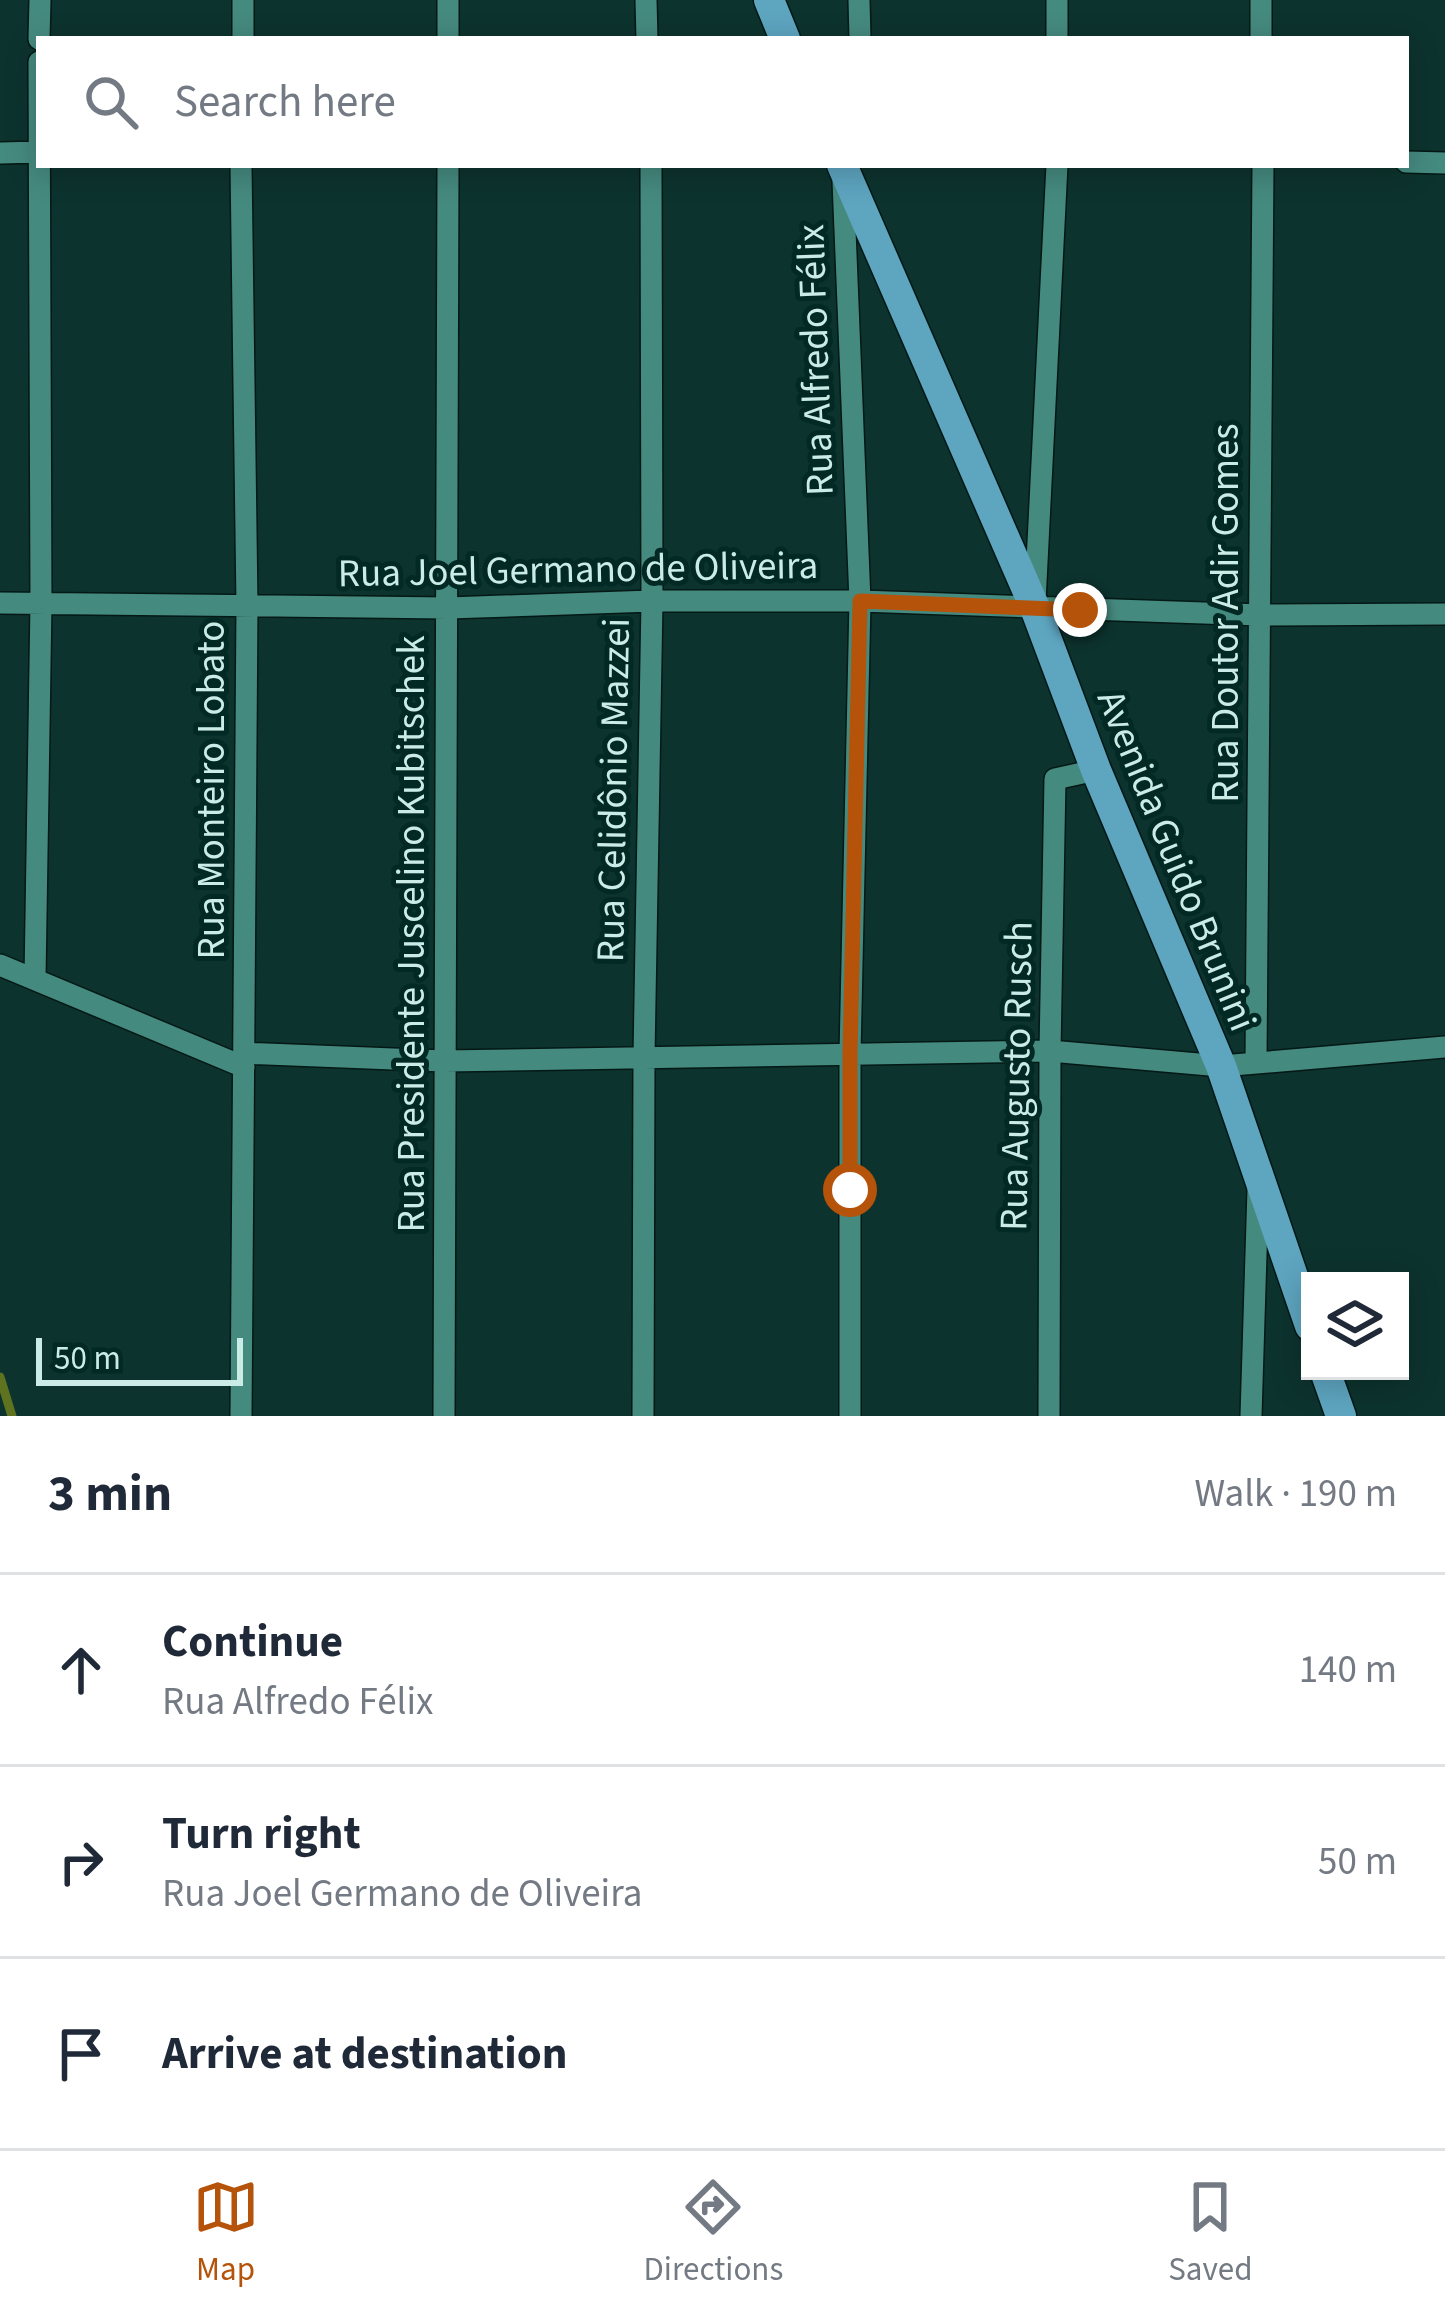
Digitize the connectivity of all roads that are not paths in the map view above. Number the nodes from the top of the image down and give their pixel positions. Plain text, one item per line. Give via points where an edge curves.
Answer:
1 (40, 0) edge
2 (243, 0) edge
3 (448, 0) edge
4 (646, 0) edge
5 (769, 0) edge
6 (859, 0) edge
7 (1057, 0) edge
8 (1261, 0) edge
9 (39, 36) edge
10 (243, 36) edge
11 (448, 36) edge
12 (647, 36) edge
13 (784, 36) edge
14 (860, 36) edge
15 (1057, 36) edge
16 (1262, 36) edge
17 (36, 152) edge
18 (0, 153) edge
19 (1409, 162) edge
20 (1445, 163) edge
21 (38, 168) edge
22 (242, 168) edge
23 (448, 168) edge
24 (651, 168) edge
25 (842, 168) edge
26 (843, 168) edge
27 (1057, 168) edge
28 (1263, 168) edge
29 (652, 601) junction
30 (860, 601) junction
31 (41, 603) junction
32 (0, 604) edge
33 (247, 605) junction
34 (448, 608) junction
35 (1035, 608) junction
36 (1445, 614) edge
37 (1261, 615) junction
38 (1096, 770) junction
39 (0, 965) edge
40 (34, 979) junction
41 (1445, 1047) edge
42 (1050, 1051) junction
43 (850, 1054) junction
44 (644, 1058) junction
45 (244, 1060) junction
46 (444, 1061) junction
47 (1256, 1061) junction
48 (1221, 1066) junction
49 (1258, 1174) junction
50 (1301, 1300) edge
51 (1328, 1380) edge
52 (241, 1416) edge
53 (444, 1416) edge
54 (644, 1416) edge
55 (850, 1416) edge
56 (1049, 1416) edge
57 (1251, 1416) edge
58 (1341, 1416) edge

1 - 9 street
2 - 10 street
3 - 11 street
4 - 12 street
5 - 13 main road
6 - 14 street
7 - 15 street
8 - 16 street
17 - 18 street
19 - 20 street
21 - 31 street
22 - 33 street, Rua Monteiro Lobato
23 - 34 street, Rua Presidente Juscelino Kubitschek
24 - 29 street, Rua Celidônio Mazzei
25 - 30 street, Rua Alfredo Félix
26 - 35 main road, Avenida Guido Brunini
27 - 35 street
28 - 37 street, Rua Doutor Adir Gomes
29 - 30 street, Rua Joel Germano de Oliveira
29 - 34 street, Rua Joel Germano de Oliveira
29 - 44 street, Rua Celidônio Mazzei
30 - 35 street, Rua Joel Germano de Oliveira
30 - 43 street, Rua Alfredo Félix
31 - 32 street, Rua Joel Germano de Oliveira
31 - 33 street, Rua Joel Germano de Oliveira
31 - 40 street
33 - 34 street, Rua Joel Germano de Oliveira
33 - 45 street, Rua Monteiro Lobato
34 - 46 street, Rua Presidente Juscelino Kubitschek
35 - 37 street, Rua Joel Germano de Oliveira
35 - 38 main road, Avenida Guido Brunini
36 - 37 street, Rua Joel Germano de Oliveira
37 - 47 street, Rua Doutor Adir Gomes
38 - 42 street, Rua Augusto Rusch via 1055,779
38 - 48 main road, Avenida Guido Brunini
39 - 40 street
40 - 45 street
41 - 47 street
42 - 43 street
42 - 48 street
42 - 56 street, Rua Augusto Rusch
43 - 44 street
43 - 55 street, Rua Alfredo Félix
44 - 46 street
44 - 54 street, Rua Celidônio Mazzei
45 - 46 street
45 - 52 street, Rua Monteiro Lobato
46 - 53 street, Rua Presidente Juscelino Kubitschek
47 - 48 street
48 - 49 main road, Avenida Guido Brunini
49 - 50 main road, Avenida Guido Brunini
49 - 57 street
51 - 58 main road

